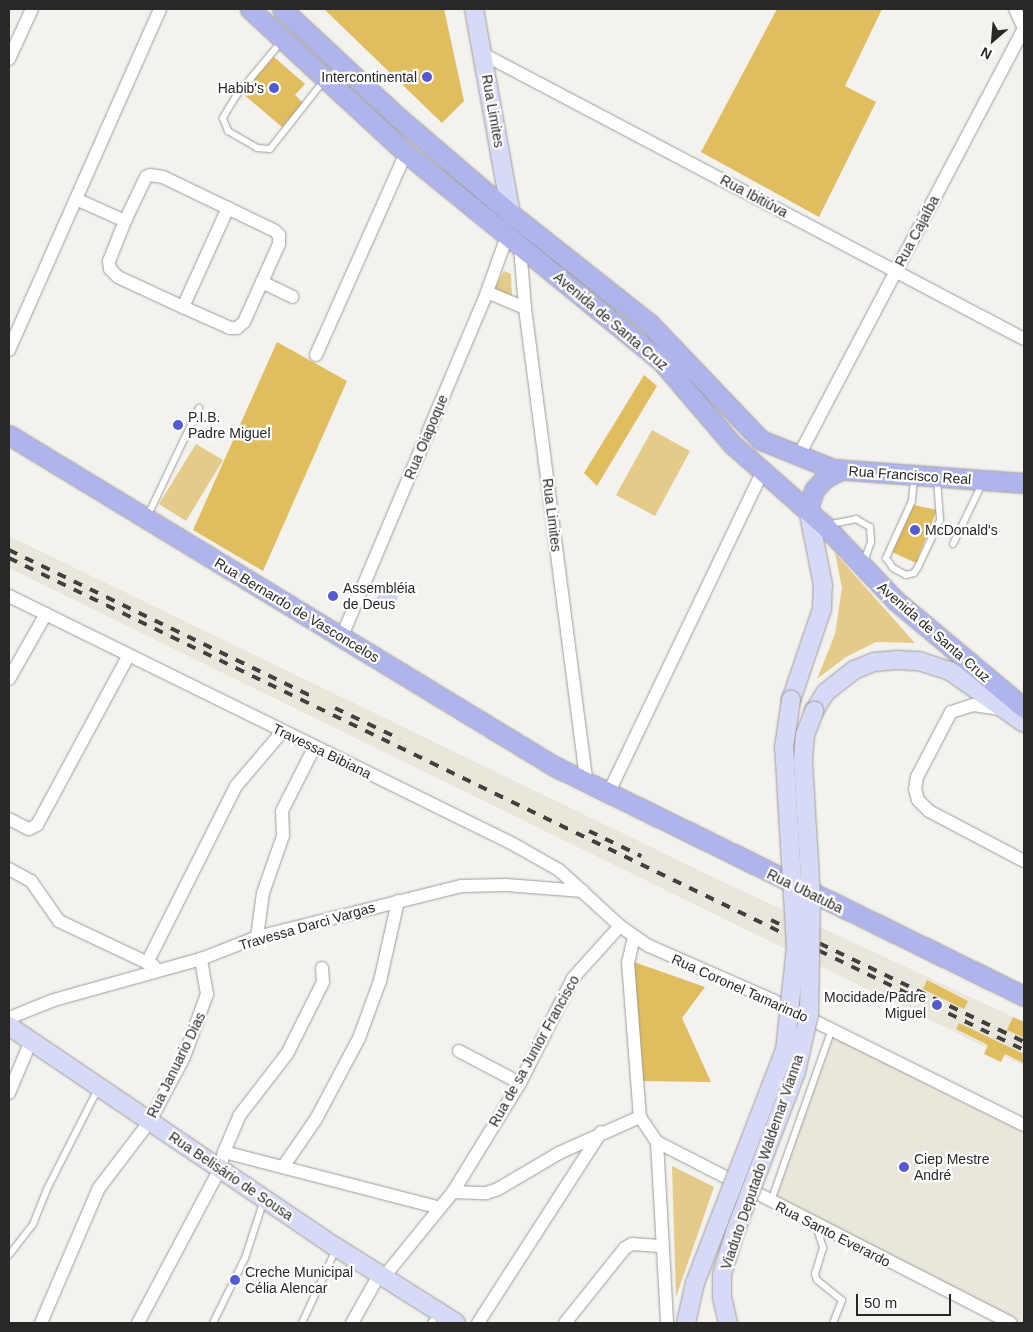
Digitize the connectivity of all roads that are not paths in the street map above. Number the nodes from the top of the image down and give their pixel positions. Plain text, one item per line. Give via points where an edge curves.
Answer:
1 (32, 9) edge
2 (160, 9) edge
3 (250, 9) edge
4 (282, 9) edge
5 (474, 9) edge
6 (1016, 9) edge
7 (267, 18) edge
8 (1024, 28) edge
9 (283, 40) junction
10 (483, 54) junction
11 (9, 59) edge
12 (326, 78) junction
13 (406, 153) junction
14 (76, 199) junction
15 (228, 208) junction
16 (511, 214) junction
17 (125, 221) junction
18 (514, 241) junction
19 (896, 272) junction
20 (262, 282) junction
21 (487, 292) junction
22 (293, 297) dead end
23 (183, 307) junction
24 (525, 308) junction
25 (1024, 339) edge
26 (9, 350) edge
27 (316, 355) dead end
28 (199, 408) dead end
29 (810, 433) junction
30 (9, 435) edge
31 (798, 457) junction
32 (832, 468) junction
33 (763, 471) junction
34 (914, 476) junction
35 (937, 478) junction
36 (984, 480) junction
37 (1024, 483) edge
38 (808, 509) junction
39 (147, 518) junction
40 (825, 526) junction
41 (953, 544) dead end
42 (862, 566) junction
43 (9, 596) edge
44 (46, 614) junction
45 (342, 636) junction
46 (129, 656) junction
47 (9, 679) edge
48 (1015, 709) edge
49 (1024, 723) edge
50 (282, 732) junction
51 (314, 748) junction
52 (587, 784) junction
53 (608, 794) junction
54 (9, 819) edge
55 (1024, 861) edge
56 (9, 868) edge
57 (583, 891) junction
58 (398, 901) junction
59 (620, 926) junction
60 (257, 937) junction
61 (634, 937) junction
62 (201, 959) junction
63 (147, 963) junction
64 (322, 968) dead end
65 (161, 969) junction
66 (1024, 996) edge
67 (9, 1018) edge
68 (9, 1026) edge
69 (832, 1029) junction
70 (31, 1041) junction
71 (459, 1051) dead end
72 (520, 1083) junction
73 (99, 1088) junction
74 (9, 1092) edge
75 (640, 1117) junction
76 (150, 1122) junction
77 (1024, 1125) edge
78 (601, 1132) junction
79 (656, 1142) junction
80 (222, 1160) junction
81 (283, 1167) junction
82 (453, 1192) junction
83 (264, 1199) junction
84 (771, 1202) junction
85 (440, 1208) junction
86 (816, 1225) junction
87 (663, 1246) junction
88 (336, 1248) junction
89 (9, 1255) edge
90 (381, 1276) junction
91 (435, 1318) edge
92 (41, 1323) edge
93 (138, 1323) edge
94 (213, 1323) edge
95 (302, 1323) edge
96 (352, 1323) edge
97 (456, 1323) edge
98 (478, 1323) edge
99 (564, 1323) edge
100 (667, 1323) edge
101 (686, 1323) edge
102 (728, 1323) edge
103 (833, 1323) edge
104 (1010, 1323) edge

1 - 11 street
2 - 14 street
3 - 7 main road, Avenida de Santa Cruz
4 - 16 main road, Avenida de Santa Cruz via 399,118
5 - 10 main road, Rua Limites
6 - 8 street, Rua Cajaíba
7 - 9 main road, Avenida de Santa Cruz
8 - 19 street, Rua Cajaíba
9 - 12 main road, Avenida de Santa Cruz
9 - 12 lane via 236,96 223,118 228,131 257,148 270,149
10 - 16 main road, Rua Limites
10 - 19 street, Rua Ibitiúva
12 - 13 main road, Avenida de Santa Cruz
13 - 18 main road, Avenida de Santa Cruz
13 - 27 street
14 - 17 street
14 - 26 street
15 - 17 street via 163,177 150,175 143,182
15 - 20 street via 279,235 279,244
15 - 23 street
16 - 31 main road, Avenida de Santa Cruz via 649,323 761,440
17 - 23 street via 109,261 110,269 118,277
18 - 21 street, Rua Oiapoque
18 - 24 street, Rua Limites
18 - 33 main road, Avenida de Santa Cruz via 662,362 733,445
19 - 25 street, Rua Ibitiúva
19 - 29 street, Rua Cajaíba
20 - 22 street
20 - 23 street via 244,322 238,328 230,328
21 - 24 street
21 - 45 street, Rua Oiapoque
24 - 52 street, Rua Limites
28 - 39 lane
29 - 31 street, Rua Cajaíba
29 - 32 street via 812,445
30 - 39 main road, Rua Bernardo de Vasconcelos
31 - 32 main road, Rua Francisco Real
32 - 34 main road, Rua Francisco Real
32 - 38 main road via 814,490
33 - 38 main road, Avenida de Santa Cruz
33 - 53 street
34 - 35 main road, Rua Francisco Real
34 - 35 lane via 912,501 886,558 893,568 906,575 914,573 918,567 940,520
35 - 36 main road, Rua Francisco Real
36 - 37 main road, Rua Francisco Real
36 - 41 lane
38 - 40 main road, Avenida de Santa Cruz
38 - 101 main road, Viaduto Deputado Waldemar Vianna, bridge via 823,585 822,608 791,700 784,747 796,947 786,1043 779,1070 695,1283
39 - 45 main road, Rua Bernardo de Vasconcelos
40 - 42 main road, Avenida de Santa Cruz
40 - 42 lane via 856,519 870,527 871,542
42 - 48 main road, Avenida de Santa Cruz
43 - 44 street, Travessa Bibiana
44 - 46 street, Travessa Bibiana
44 - 47 street
45 - 52 main road, Rua Bernardo de Vasconcelos via 508,740
46 - 50 street, Travessa Bibiana
46 - 54 street via 33,828
48 - 49 main road, Viaduto Deputado Waldemar Vianna
48 - 55 street via 973,705 951,712 917,778 915,790 918,800 946,821
48 - 102 main road, Viaduto Deputado Waldemar Vianna, bridge via 950,671 919,661 897,660 874,662 854,670 826,692 814,711 805,735 803,761 811,896 808,1014 796,1072 722,1274 722,1298
50 - 51 street, Travessa Bibiana
50 - 63 street via 232,793
51 - 57 street, Travessa Bibiana via 513,844 559,870
51 - 60 street via 282,811 283,836 263,894
52 - 53 main road, Rua Ubatuba
53 - 66 main road, Rua Ubatuba
56 - 63 street via 31,881 59,922
57 - 58 street, Travessa Darci Vargas via 486,884
57 - 59 street, Travessa Bibiana
58 - 60 street, Travessa Darci Vargas
58 - 81 street via 380,981 359,1038 316,1119
59 - 61 street, Rua Coronel Tamarindo
59 - 72 street, Rua de sa Junior Francisco via 573,978
60 - 62 street, Travessa Darci Vargas
61 - 69 street, Rua Coronel Tamarindo via 662,953
61 - 75 street via 628,962
62 - 65 street, Travessa Darci Vargas
62 - 76 street, Rua Januario Dias via 207,986 206,1003 184,1057
63 - 65 street
64 - 80 street via 323,982 286,1054 239,1116
65 - 67 street, Travessa Darci Vargas via 54,1000
68 - 70 main road, Rua Belisário de Sousa
69 - 77 street, Rua Coronel Tamarindo
69 - 84 lane
70 - 73 main road, Rua Belisário de Sousa
70 - 74 street
71 - 72 street
72 - 82 street, Rua de sa Junior Francisco
73 - 76 main road, Rua Belisário de Sousa
73 - 89 lane via 46,1190 33,1224
75 - 78 street
75 - 79 street
76 - 80 main road, Rua Belisário de Sousa
76 - 92 street, Rua Januario Dias via 99,1188
78 - 82 street via 498,1189 486,1193
78 - 98 street
79 - 84 street, Rua Santo Everardo
79 - 87 street
80 - 81 street
80 - 83 main road, Rua Belisário de Sousa
80 - 93 street
81 - 85 street
82 - 85 street, Rua de sa Junior Francisco
83 - 88 main road, Rua Belisário de Sousa
83 - 94 lane via 245,1258
84 - 86 street, Rua Santo Everardo
85 - 90 street, Rua de sa Junior Francisco
86 - 103 lane via 823,1248 814,1274 842,1300
86 - 104 street, Rua Santo Everardo
87 - 99 street via 640,1244 625,1248
87 - 100 street
88 - 90 main road, Rua Belisário de Sousa
88 - 95 lane
90 - 91 main road, Rua Belisário de Sousa
90 - 96 street, Rua de sa Junior Francisco
91 - 97 main road, Rua Belisário de Sousa

